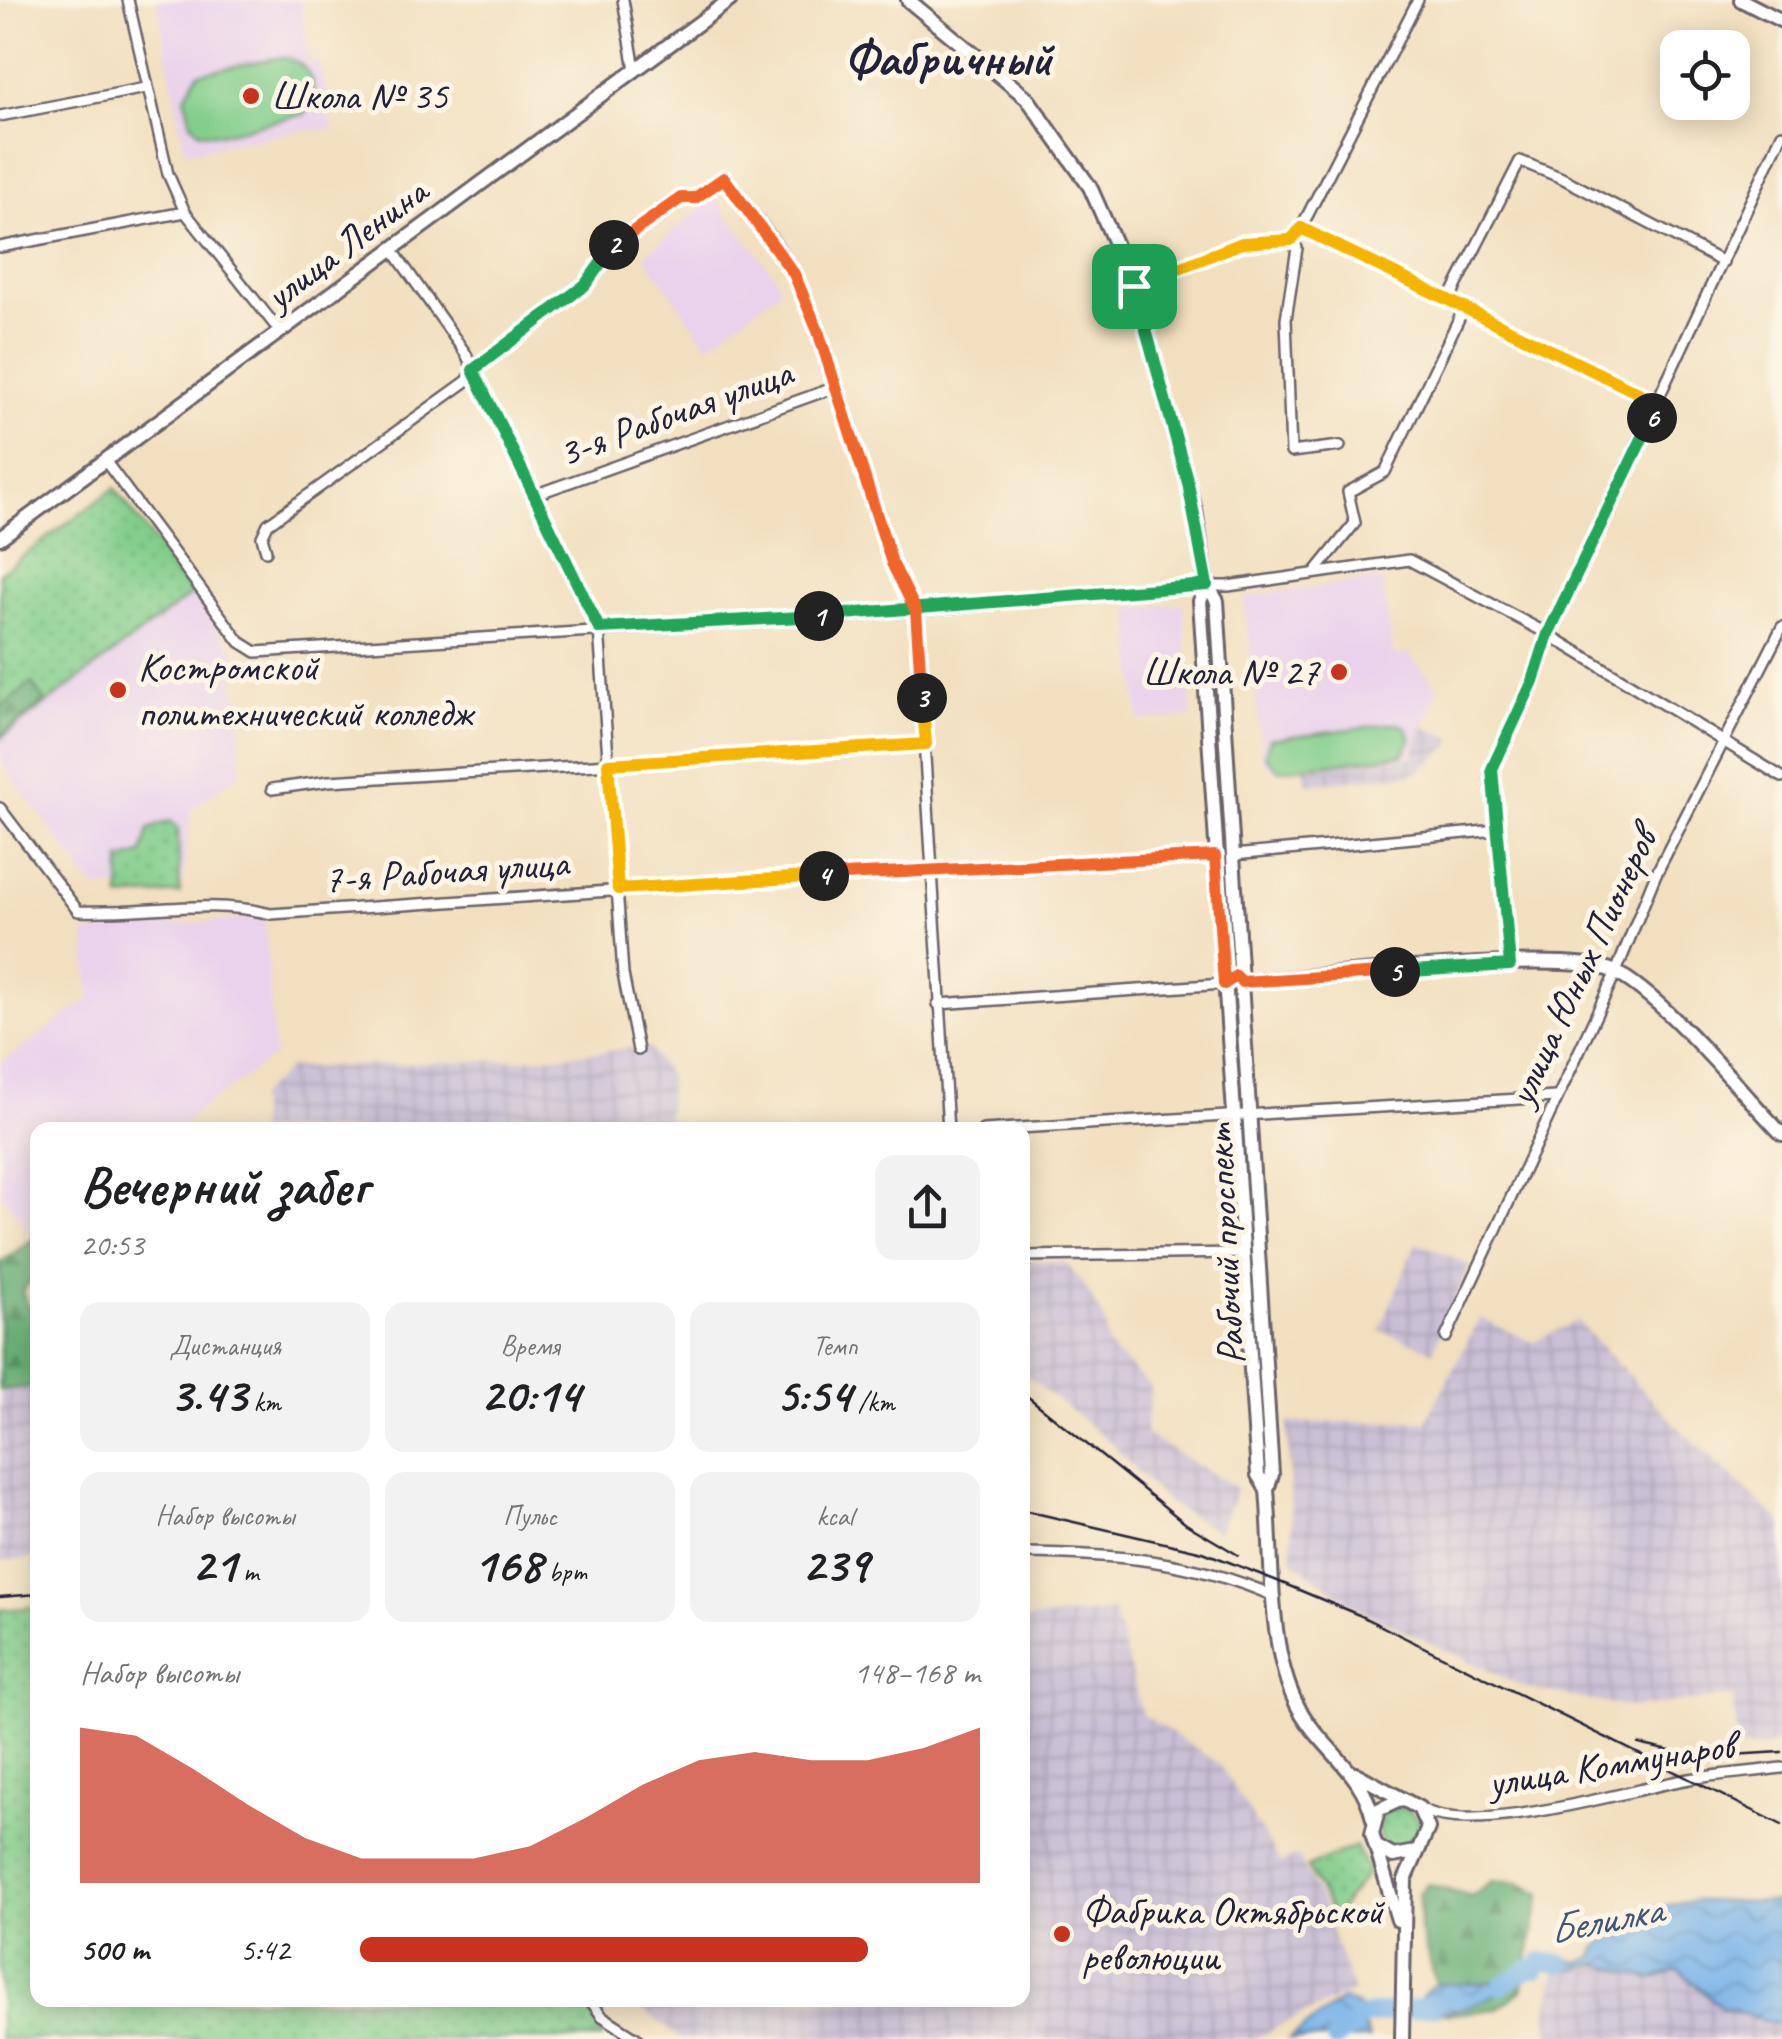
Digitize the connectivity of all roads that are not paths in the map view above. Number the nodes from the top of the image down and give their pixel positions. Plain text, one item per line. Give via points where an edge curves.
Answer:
1 (128, 0) edge
2 (623, 0) edge
3 (730, 0) edge
4 (908, 0) edge
5 (1418, 0) edge
6 (1740, 0) edge
7 (1782, 21) edge
8 (635, 70) junction
9 (146, 88) junction
10 (0, 116) edge
11 (1782, 134) edge
12 (186, 212) junction
13 (1301, 228) junction
14 (1291, 240) junction
15 (0, 247) edge
16 (392, 250) junction
17 (1723, 262) junction
18 (1134, 286) junction
19 (1448, 300) junction
20 (1464, 308) junction
21 (281, 334) junction
22 (473, 370) junction
23 (836, 387) junction
24 (1659, 403) junction
25 (1340, 446) dead end
26 (106, 462) junction
27 (534, 494) junction
28 (0, 538) edge
29 (266, 551) dead end
30 (1315, 571) junction
31 (1207, 585) junction
32 (916, 611) junction
33 (1782, 627) edge
34 (599, 628) junction
35 (1548, 634) junction
36 (1725, 741) junction
37 (926, 744) junction
38 (608, 764) junction
39 (1782, 777) edge
40 (272, 789) dead end
41 (1, 809) edge
42 (1496, 830) junction
43 (1234, 855) junction
44 (1215, 856) junction
45 (933, 869) junction
46 (618, 889) junction
47 (1510, 965) junction
48 (1616, 972) junction
49 (1243, 988) junction
50 (1224, 990) junction
51 (938, 1004) junction
52 (638, 1050) dead end
53 (1555, 1097) junction
54 (1251, 1115) junction
55 (1232, 1116) junction
56 (947, 1122) edge
57 (1030, 1127) edge
58 (1782, 1134) edge
59 (1241, 1253) junction
60 (1030, 1256) edge
61 (1446, 1337) dead end
62 (1267, 1490) junction
63 (1030, 1553) edge
64 (1276, 1597) junction
65 (1782, 1768) edge
66 (1354, 1772) junction
67 (1402, 1800) junction
68 (1419, 1808) junction
69 (1373, 1819) junction
70 (1449, 1820) junction
71 (1426, 1839) junction
72 (1379, 1848) junction
73 (1415, 1852) junction
74 (1402, 1937) junction
75 (595, 2007) edge
76 (1402, 2033) edge
77 (638, 2039) edge

1 - 9 street
2 - 8 street
3 - 8 street, улица Ленина
4 - 18 street, Рабочий проспект via 1031,102 1090,186
5 - 13 street
6 - 7 street
8 - 16 street, улица Ленина
9 - 10 street
9 - 12 street via 168,174
11 - 17 street
12 - 15 street
12 - 21 street
13 - 14 street
13 - 19 street
14 - 18 street via 1242,243
14 - 25 street via 1291,452
16 - 21 street, улица Ленина
16 - 22 street
17 - 19 street via 1520,161
17 - 24 street
18 - 31 street, Рабочий проспект via 1188,483
19 - 20 street
20 - 24 street
20 - 30 street via 1385,472 1348,492 1355,523
21 - 26 street, улица Ленина
22 - 23 street via 585,285 609,248 681,198 695,198 724,178 794,274
22 - 27 street
22 - 29 street via 467,382 268,524 262,537
23 - 27 street, 3-я Рабочая улица
23 - 32 street via 892,563
24 - 35 street
26 - 28 street, улица Ленина
26 - 34 street via 240,642 256,652
27 - 34 street
30 - 31 street
30 - 35 street via 1410,560
31 - 32 street
31 - 43 street, Рабочий проспект via 1217,598
31 - 44 street, Рабочий проспект via 1200,602
32 - 34 street
32 - 37 street
33 - 36 street, улица Юных Пионеров
34 - 38 street
35 - 36 street
35 - 42 street via 1492,769
36 - 39 street
36 - 48 street, улица Юных Пионеров via 1655,876
37 - 38 street
37 - 45 street
38 - 40 street
38 - 46 street
41 - 46 street, 7-я Рабочая улица via 78,911 224,906 272,914
42 - 43 street
42 - 47 street
43 - 49 street, Рабочий проспект
44 - 45 street, 7-я Рабочая улица
44 - 50 street, Рабочий проспект
45 - 46 street, 7-я Рабочая улица
45 - 51 street
46 - 52 street
47 - 48 street via 1589,965
47 - 49 street
48 - 53 street, улица Юных Пионеров
48 - 58 street via 1649,996
49 - 50 street via 1237,1001
49 - 50 street via 1229,977
49 - 54 street, Рабочий проспект
50 - 51 street
50 - 55 street, Рабочий проспект
51 - 56 street
53 - 54 street
53 - 61 street, улица Юных Пионеров
54 - 55 street
54 - 62 street, Рабочий проспект via 1272,1474
55 - 57 street
55 - 59 street, Рабочий проспект
59 - 60 street
59 - 62 street, Рабочий проспект via 1258,1476
62 - 64 street, Рабочий проспект
63 - 64 street via 1194,1566
64 - 66 street, Рабочий проспект via 1279,1652 1296,1703 1322,1742
65 - 70 street, улица Коммунаров
66 - 67 street
66 - 69 street, Рабочий проспект
67 - 68 street
67 - 69 street via 1385,1804
68 - 70 street
68 - 71 street
69 - 72 street
70 - 71 street
71 - 73 street
72 - 73 street via 1393,1856
72 - 74 street
73 - 74 street via 1405,1880
74 - 76 street
75 - 77 street

